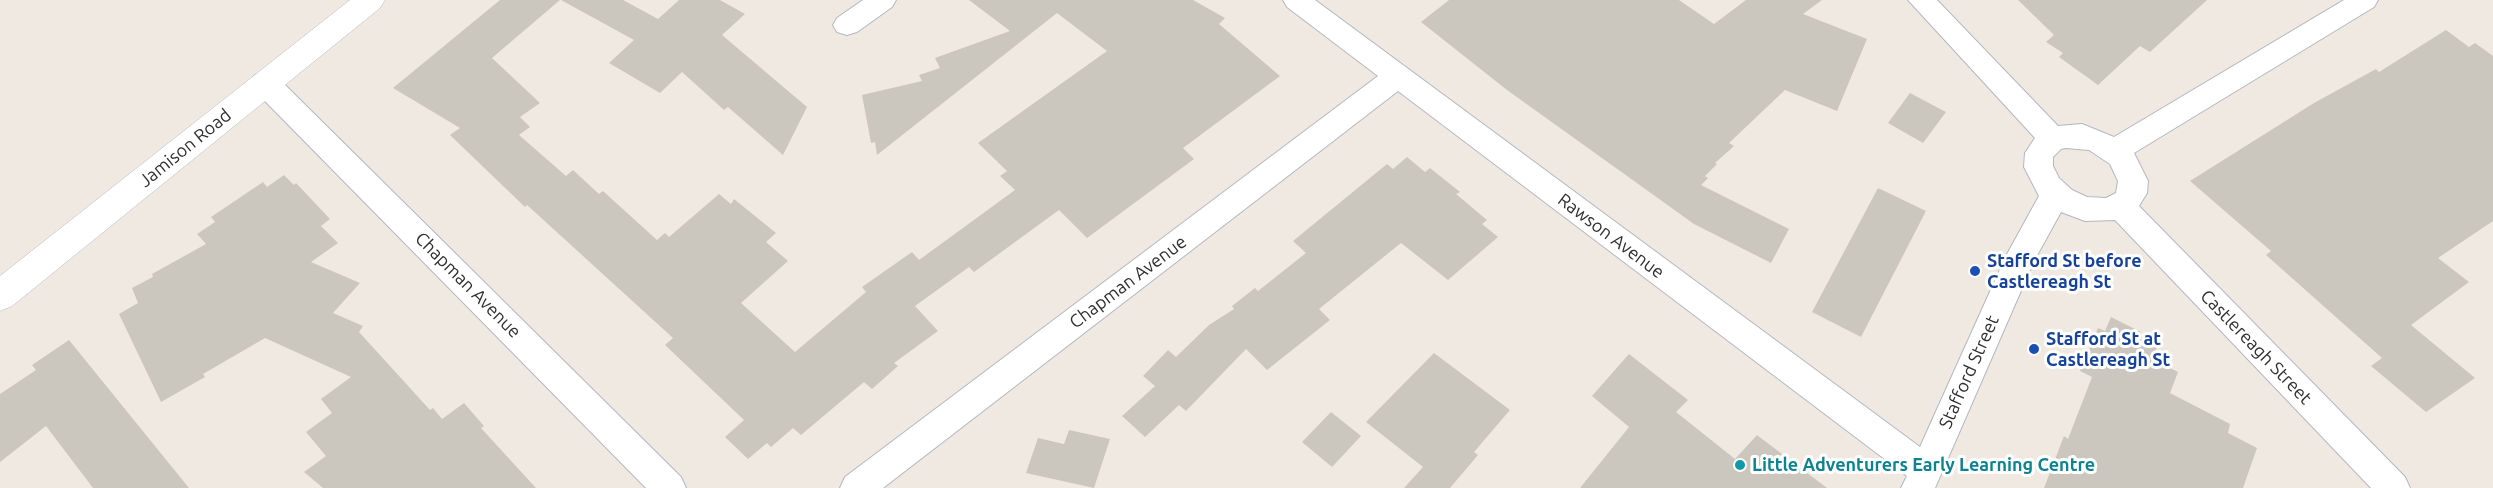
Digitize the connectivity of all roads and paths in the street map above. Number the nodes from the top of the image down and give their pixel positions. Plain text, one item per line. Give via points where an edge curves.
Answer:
1 (370, 0) edge
2 (883, 0) edge
3 (1296, 0) edge
4 (1921, 0) edge
5 (2365, 0) edge
6 (847, 25) dead end
7 (1398, 76) junction
8 (265, 83) junction
9 (2052, 139) junction
10 (2114, 151) junction
11 (2055, 194) junction
12 (2120, 206) junction
13 (0, 296) edge
14 (1922, 480) edge
15 (669, 488) edge
16 (857, 488) edge
17 (2393, 488) edge

1 - 8 main road, Jamison Road
2 - 6 street
3 - 7 street, Rawson Avenue
4 - 9 street
5 - 10 street
7 - 14 street, Rawson Avenue
7 - 16 street, Chapman Avenue
8 - 13 main road, Jamison Road
8 - 15 street, Chapman Avenue
9 - 10 street via 2082,136
9 - 11 street via 2042,148 2038,160 2044,180
10 - 12 street via 2125,162 2133,181 2129,198
11 - 12 street via 2093,210
11 - 14 street, Stafford Street via 2021,256
12 - 17 street, Castlereagh Street

